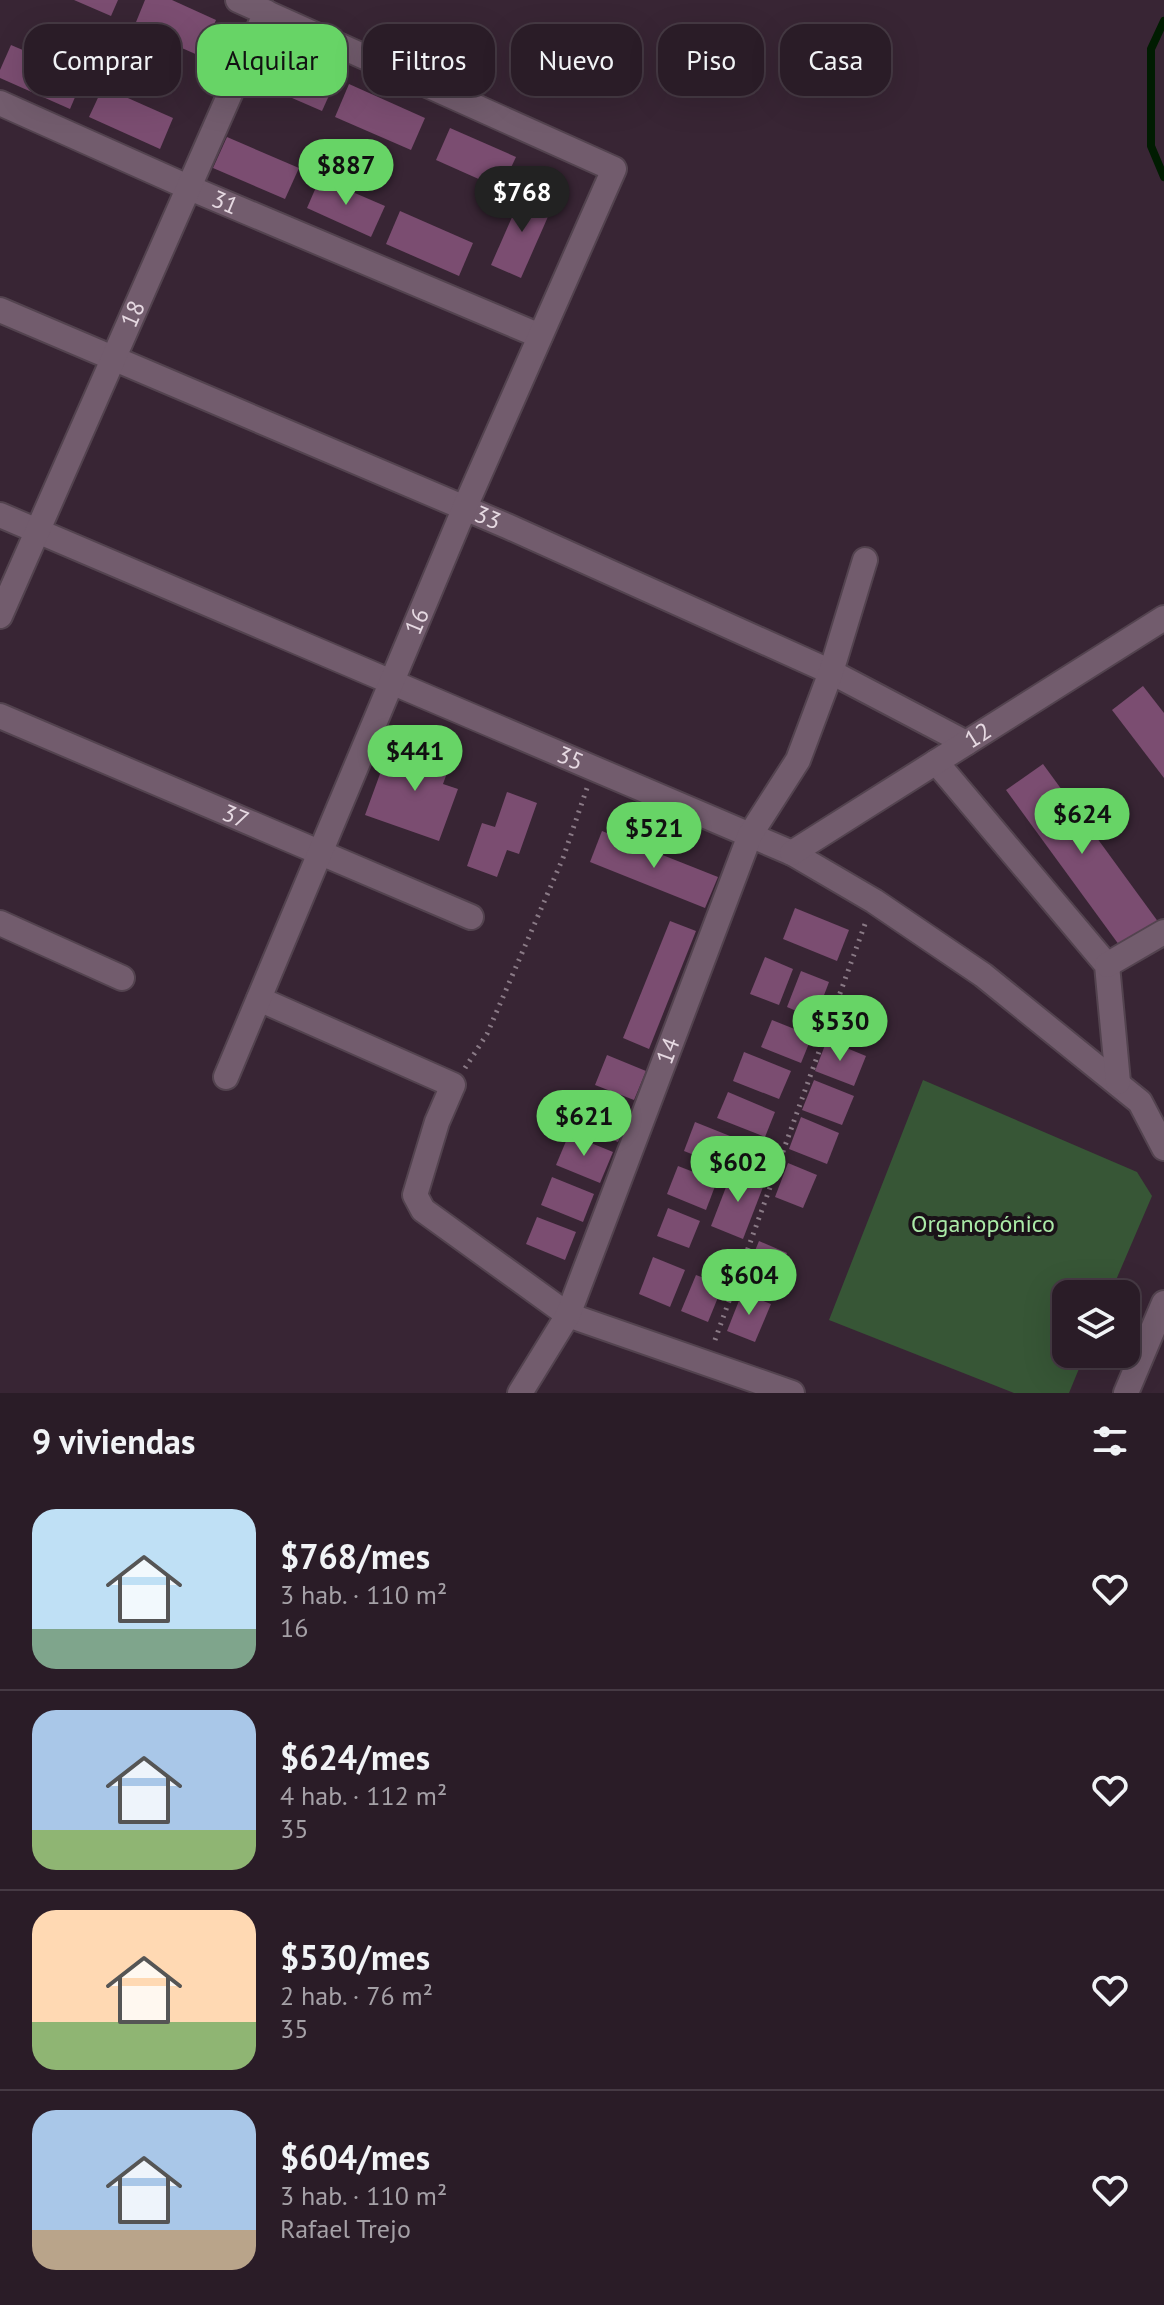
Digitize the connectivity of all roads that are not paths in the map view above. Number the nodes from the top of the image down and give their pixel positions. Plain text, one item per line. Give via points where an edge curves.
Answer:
1 (238, 0) edge
2 (266, 12) junction
3 (0, 103) edge
4 (190, 188) junction
5 (0, 310) edge
6 (540, 336) junction
7 (114, 359) junction
8 (465, 507) junction
9 (0, 515) edge
10 (37, 531) junction
11 (865, 560) dead end
12 (0, 616) edge
13 (1164, 618) edge
14 (831, 672) junction
15 (393, 682) junction
16 (0, 716) edge
17 (966, 743) junction
18 (936, 762) junction
19 (750, 835) junction
20 (792, 853) junction
21 (320, 854) junction
22 (471, 917) dead end
23 (0, 923) edge
24 (1164, 932) edge
25 (1107, 965) junction
26 (122, 978) dead end
27 (259, 999) junction
28 (226, 1077) dead end
29 (1118, 1082) junction
30 (1164, 1148) edge
31 (1164, 1303) edge
32 (568, 1315) junction
33 (520, 1393) edge
34 (792, 1393) edge
35 (1126, 1393) edge

1 - 2 street
2 - 4 street, 18
2 - 6 street, 16 via 614,169
3 - 4 street, 31
4 - 6 street, 31
4 - 7 street, 18
5 - 7 street, 33
6 - 8 street, 16
7 - 8 street, 33
7 - 10 street, 18
8 - 14 street, 33
8 - 15 street, 16
9 - 10 street, 35
10 - 12 street, 18
10 - 15 street, 35
11 - 14 street, 14
13 - 17 street, 12
14 - 17 street, 33
14 - 19 street, 14 via 798,760
15 - 19 street, 35
15 - 21 street, 16
16 - 21 street, 37
17 - 18 street, 12
18 - 20 street, 12
18 - 25 street
19 - 20 street, 35
19 - 32 street, 14
20 - 29 street, 35 via 983,975
21 - 22 street, 37
21 - 27 street, 16
23 - 26 street
24 - 25 street
25 - 29 street
27 - 28 street, 16
27 - 32 street via 453,1085 415,1195 423,1210
29 - 30 street, 35 via 1140,1102
31 - 35 street
32 - 33 street, 14
32 - 34 street

